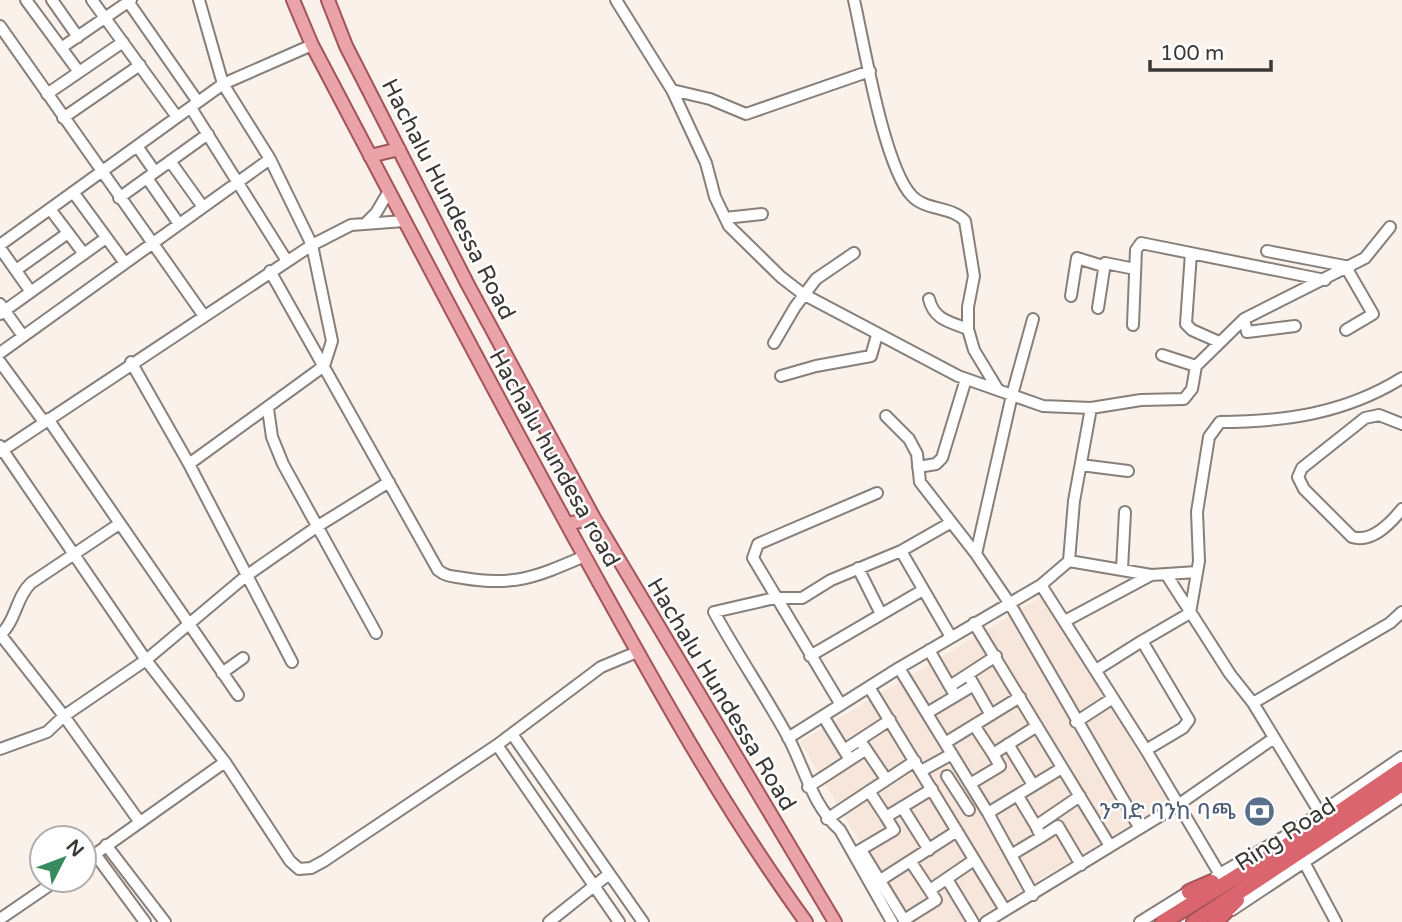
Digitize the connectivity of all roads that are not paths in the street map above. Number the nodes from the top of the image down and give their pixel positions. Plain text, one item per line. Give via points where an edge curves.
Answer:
1 (52, 0) edge
2 (92, 0) edge
3 (199, 0) edge
4 (293, 0) edge
5 (328, 0) edge
6 (616, 0) edge
7 (854, 0) edge
8 (129, 1) edge
9 (32, 2) edge
10 (105, 18) junction
11 (0, 26) edge
12 (78, 37) junction
13 (122, 42) junction
14 (312, 45) junction
15 (61, 48) junction
16 (139, 65) junction
17 (870, 71) junction
18 (79, 72) junction
19 (223, 84) junction
20 (672, 90) junction
21 (47, 94) junction
22 (194, 105) junction
23 (177, 117) junction
24 (63, 118) junction
25 (208, 134) junction
26 (137, 146) junction
27 (399, 149) junction
28 (370, 156) junction
29 (270, 159) junction
30 (170, 161) junction
31 (100, 172) junction
32 (151, 175) junction
33 (239, 181) junction
34 (389, 191) junction
35 (73, 192) junction
36 (119, 198) junction
37 (203, 207) junction
38 (50, 209) junction
39 (762, 214) dead end
40 (725, 218) junction
41 (404, 221) junction
42 (366, 223) junction
43 (179, 224) junction
44 (1390, 227) dead end
45 (68, 233) junction
46 (106, 238) junction
47 (152, 243) junction
48 (312, 245) junction
49 (0, 247) edge
50 (1267, 251) dead end
51 (854, 253) dead end
52 (1191, 253) junction
53 (84, 254) junction
54 (287, 261) junction
55 (125, 263) junction
56 (1103, 266) junction
57 (1349, 268) junction
58 (1135, 269) junction
59 (16, 270) junction
60 (270, 271) junction
61 (1325, 280) junction
62 (32, 292) junction
63 (803, 293) junction
64 (1071, 296) dead end
65 (929, 299) dead end
66 (1098, 308) dead end
67 (2, 310) edge
68 (204, 316) junction
69 (1033, 319) dead end
70 (1244, 319) junction
71 (1133, 325) dead end
72 (1295, 326) dead end
73 (968, 329) junction
74 (1346, 330) dead end
75 (877, 335) junction
76 (23, 336) junction
77 (1219, 342) junction
78 (774, 343) dead end
79 (0, 353) edge
80 (1162, 355) dead end
81 (0, 362) edge
82 (131, 362) junction
83 (324, 366) junction
84 (1196, 366) junction
85 (780, 376) dead end
86 (1402, 378) edge
87 (966, 379) junction
88 (997, 388) junction
89 (1012, 395) junction
90 (1091, 408) junction
91 (268, 409) junction
92 (886, 416) dead end
93 (46, 421) junction
94 (1402, 424) edge
95 (1, 449) edge
96 (189, 464) junction
97 (1081, 464) junction
98 (918, 467) junction
99 (1128, 471) dead end
100 (389, 482) junction
101 (877, 493) dead end
102 (1402, 509) edge
103 (1125, 512) dead end
104 (594, 518) junction
105 (950, 523) junction
106 (119, 524) junction
107 (567, 524) junction
108 (318, 526) junction
109 (901, 551) junction
110 (75, 554) junction
111 (976, 554) junction
112 (585, 556) junction
113 (1069, 561) junction
114 (858, 568) junction
115 (1122, 569) junction
116 (1197, 572) junction
117 (1166, 574) junction
118 (1150, 575) junction
119 (246, 576) junction
120 (1041, 585) junction
121 (923, 590) junction
122 (775, 598) junction
123 (1010, 604) junction
124 (1402, 612) edge
125 (1190, 613) junction
126 (881, 614) junction
127 (1065, 621) junction
128 (974, 623) junction
129 (188, 625) junction
130 (376, 633) dead end
131 (0, 634) edge
132 (951, 637) junction
133 (1142, 641) junction
134 (929, 650) junction
135 (637, 652) junction
136 (810, 656) junction
137 (996, 656) junction
138 (243, 658) dead end
139 (146, 660) junction
140 (292, 663) dead end
141 (899, 668) junction
142 (1097, 670) junction
143 (222, 673) junction
144 (967, 675) junction
145 (974, 685) junction
146 (869, 687) junction
147 (952, 691) junction
148 (238, 695) dead end
149 (1020, 696) junction
150 (1113, 698) junction
151 (1254, 703) junction
152 (841, 705) junction
153 (927, 713) junction
154 (991, 715) junction
155 (64, 716) junction
156 (823, 716) junction
157 (890, 720) junction
158 (1076, 722) junction
159 (974, 725) junction
160 (1037, 726) junction
161 (512, 734) junction
162 (788, 738) junction
163 (1274, 738) junction
164 (1008, 744) junction
165 (497, 745) junction
166 (863, 745) junction
167 (0, 749) edge
168 (948, 749) junction
169 (1146, 750) junction
170 (993, 754) junction
171 (847, 755) junction
172 (1016, 756) junction
173 (1402, 757) edge
174 (915, 761) junction
175 (225, 762) junction
176 (1000, 766) junction
177 (1062, 768) junction
178 (1402, 769) edge
179 (921, 771) junction
180 (947, 776) dead end
181 (886, 779) junction
182 (970, 784) junction
183 (1033, 785) junction
184 (1402, 785) edge
185 (808, 787) junction
186 (932, 789) junction
187 (869, 791) junction
188 (1018, 796) junction
189 (1080, 796) junction
190 (1402, 797) edge
191 (981, 803) junction
192 (1178, 805) junction
193 (902, 807) junction
194 (969, 810) junction
195 (988, 813) junction
196 (1320, 813) junction
197 (1052, 815) junction
198 (887, 817) junction
199 (827, 819) junction
200 (911, 820) junction
201 (139, 821) junction
202 (954, 826) junction
203 (1036, 826) junction
204 (1058, 826) junction
205 (1139, 827) junction
206 (894, 830) junction
207 (1041, 837) junction
208 (106, 845) junction
209 (1110, 846) junction
210 (929, 850) junction
211 (98, 852) edge
212 (857, 852) junction
213 (1011, 855) junction
214 (98, 858) edge
215 (974, 860) junction
216 (911, 862) junction
217 (1304, 862) junction
218 (1082, 864) junction
219 (1260, 868) junction
220 (1219, 873) junction
221 (609, 874) junction
222 (879, 881) junction
223 (950, 884) junction
224 (594, 887) junction
225 (1189, 892) junction
226 (37, 894) edge
227 (933, 895) junction
228 (1033, 895) junction
229 (1005, 910) junction
230 (0, 919) edge
231 (145, 922) edge
232 (165, 922) edge
233 (548, 922) edge
234 (619, 922) edge
235 (643, 922) edge
236 (806, 922) edge
237 (835, 922) edge
238 (891, 922) edge
239 (973, 922) edge
240 (986, 922) edge
241 (1140, 922) edge
242 (1163, 922) edge
243 (1194, 922) edge
244 (1215, 922) edge
245 (1336, 922) edge

1 - 12 street
2 - 10 street
3 - 19 street
4 - 14 main road, Hachalu hundesa road
5 - 27 main road, Hachalu Hundessa Road via 346,46
6 - 20 street
7 - 17 street
8 - 10 street
8 - 22 street
9 - 15 street
10 - 12 street
10 - 13 street
11 - 21 street
12 - 15 street
13 - 16 street
13 - 18 street
14 - 19 street
14 - 28 main road, Hachalu hundesa road
15 - 18 street
16 - 23 street
16 - 24 street
17 - 20 street via 746,114
17 - 73 street via 887,142 904,186 914,199 965,221 974,276
18 - 21 street
19 - 22 street
19 - 29 street
20 - 40 street
21 - 24 street
22 - 23 street
22 - 25 street
23 - 26 street
24 - 31 street
25 - 30 street
25 - 33 street
26 - 31 street
26 - 32 street
27 - 28 main road
27 - 104 main road, Hachalu Hundessa Road
28 - 34 main road, Hachalu hundesa road
29 - 33 street
29 - 48 street
30 - 32 street
30 - 37 street
31 - 35 street
31 - 36 street
32 - 36 street
32 - 43 street
33 - 37 street
33 - 54 street
34 - 41 main road, Hachalu hundesa road
34 - 42 street
35 - 38 street
35 - 46 street
36 - 47 street
37 - 43 street
38 - 45 street
38 - 49 street
39 - 40 street
40 - 63 street via 781,278
41 - 42 street
41 - 107 main road, Hachalu hundesa road
42 - 48 street via 351,225
43 - 47 street
44 - 57 street via 1365,258
45 - 53 street
45 - 59 street
46 - 53 street
46 - 55 street
47 - 55 street
47 - 68 street
48 - 54 street
48 - 83 street via 332,341
49 - 59 street
50 - 57 street
51 - 63 street
52 - 58 street via 1141,243
52 - 61 street
52 - 77 street via 1186,324
53 - 62 street
54 - 60 street
55 - 76 street
56 - 58 street
56 - 64 street via 1077,258
56 - 66 street
57 - 61 street
57 - 74 street via 1373,314
58 - 71 street
59 - 62 street
60 - 68 street
60 - 83 street
61 - 70 street
62 - 67 street
63 - 75 street
63 - 78 street
65 - 73 street via 937,317
67 - 76 street
68 - 82 street
69 - 89 street
70 - 72 street via 1247,332
70 - 77 street
73 - 88 street via 974,350
75 - 85 street via 871,356
75 - 87 street
76 - 79 street
77 - 84 street
80 - 84 street
81 - 93 street
82 - 93 street
82 - 96 street
83 - 91 street
83 - 100 street
84 - 90 street via 1192,389 1184,399
86 - 116 street via 1318,415 1220,422 1209,437 1197,512
87 - 88 street
87 - 98 street via 942,458 936,464
88 - 89 street
89 - 90 street via 1043,406
89 - 111 street
90 - 97 street
91 - 96 street
91 - 108 street via 272,437 283,464
92 - 98 street via 909,439
93 - 95 street
93 - 106 street
94 - 102 street via 1379,415 1365,418 1302,468 1298,477 1304,489 1360,540 1380,531
95 - 110 street
96 - 119 street
97 - 99 street
97 - 113 street
98 - 105 street via 920,482
100 - 108 street
100 - 112 street via 430,557 447,577 486,583 537,577
101 - 122 street via 758,544 753,558
103 - 115 street
104 - 107 main road
104 - 237 main road, Hachalu Hundessa Road
105 - 109 street
105 - 111 street
106 - 110 street
106 - 129 street
107 - 112 main road, Hachalu hundesa road
108 - 119 street
108 - 130 street
109 - 114 street
109 - 121 street
110 - 131 street via 24,590
110 - 139 street
111 - 123 street
112 - 135 main road, Hachalu hundesa road
113 - 115 street
113 - 120 street
114 - 122 street via 802,598
114 - 126 street
115 - 118 street
116 - 117 street
116 - 125 street
117 - 118 street
117 - 125 street
118 - 127 street
119 - 129 street
119 - 140 street
120 - 123 street
120 - 127 street
121 - 126 street
121 - 132 street
122 - 136 street
122 - 162 street via 714,612
123 - 128 street
123 - 158 street
124 - 151 street
125 - 133 street
125 - 151 street
126 - 136 street
127 - 142 street
128 - 132 street
128 - 137 street
129 - 139 street
129 - 143 street
131 - 155 street
132 - 134 street
133 - 142 street
133 - 169 street via 1189,720
134 - 141 street
134 - 147 street
135 - 161 street via 601,667
135 - 236 main road, Hachalu hundesa road via 760,857
136 - 152 street
137 - 144 street
137 - 149 street
138 - 143 street
139 - 155 street
139 - 175 street
141 - 146 street
141 - 153 street
142 - 150 street
143 - 148 street
144 - 145 street
144 - 147 street
145 - 147 street
145 - 154 street
146 - 152 street
146 - 157 street
147 - 153 street
149 - 154 street
149 - 160 street
150 - 158 street
150 - 169 street
151 - 163 street
152 - 156 street
153 - 168 street
154 - 159 street
155 - 167 street via 47,732
155 - 201 street
156 - 162 street
156 - 171 street
157 - 166 street
157 - 174 street
158 - 205 street
159 - 168 street
159 - 170 street
160 - 164 street
160 - 177 street
161 - 165 street
161 - 221 street
162 - 185 street
163 - 192 street
163 - 196 street
164 - 170 street
164 - 172 street
165 - 175 street via 324,861 299,869
165 - 224 street
166 - 171 street
166 - 181 street
168 - 179 street
168 - 182 street
169 - 192 street
170 - 176 street
171 - 185 street
172 - 176 street
172 - 183 street
173 - 196 street
174 - 179 street
174 - 181 street
175 - 201 street
176 - 182 street
177 - 183 street
177 - 189 street
178 - 219 highway, Ring Road
179 - 186 street
180 - 194 street
181 - 187 street
182 - 191 street
183 - 188 street
184 - 219 highway, Ring Road
185 - 199 street
186 - 193 street
186 - 202 street
187 - 198 street
187 - 199 street
188 - 195 street
188 - 203 street
189 - 197 street
189 - 209 street
190 - 217 street
191 - 194 street
191 - 195 street
192 - 205 street
192 - 220 street
193 - 198 street
193 - 200 street
194 - 202 street
195 - 213 street
196 - 220 street
197 - 203 street
197 - 204 street
198 - 206 street
199 - 212 street
200 - 206 street
200 - 210 street
201 - 208 street
202 - 210 street
202 - 215 street
203 - 207 street
204 - 207 street
204 - 218 street
205 - 209 street
206 - 212 street
207 - 213 street
208 - 211 street
208 - 232 street
209 - 218 street
210 - 216 street
212 - 222 street
212 - 238 street
213 - 228 street
214 - 231 street
215 - 223 street
215 - 229 street
216 - 222 street
216 - 227 street
217 - 244 street
217 - 245 street
218 - 228 street
219 - 225 highway
219 - 242 highway, Ring Road
219 - 243 highway, Ring Road
219 - 244 highway
220 - 225 street
221 - 224 street
221 - 235 street
222 - 227 street via 904,920
223 - 227 street
223 - 239 street
224 - 233 street
224 - 234 street
225 - 241 street
226 - 230 street
228 - 229 street
229 - 240 street

